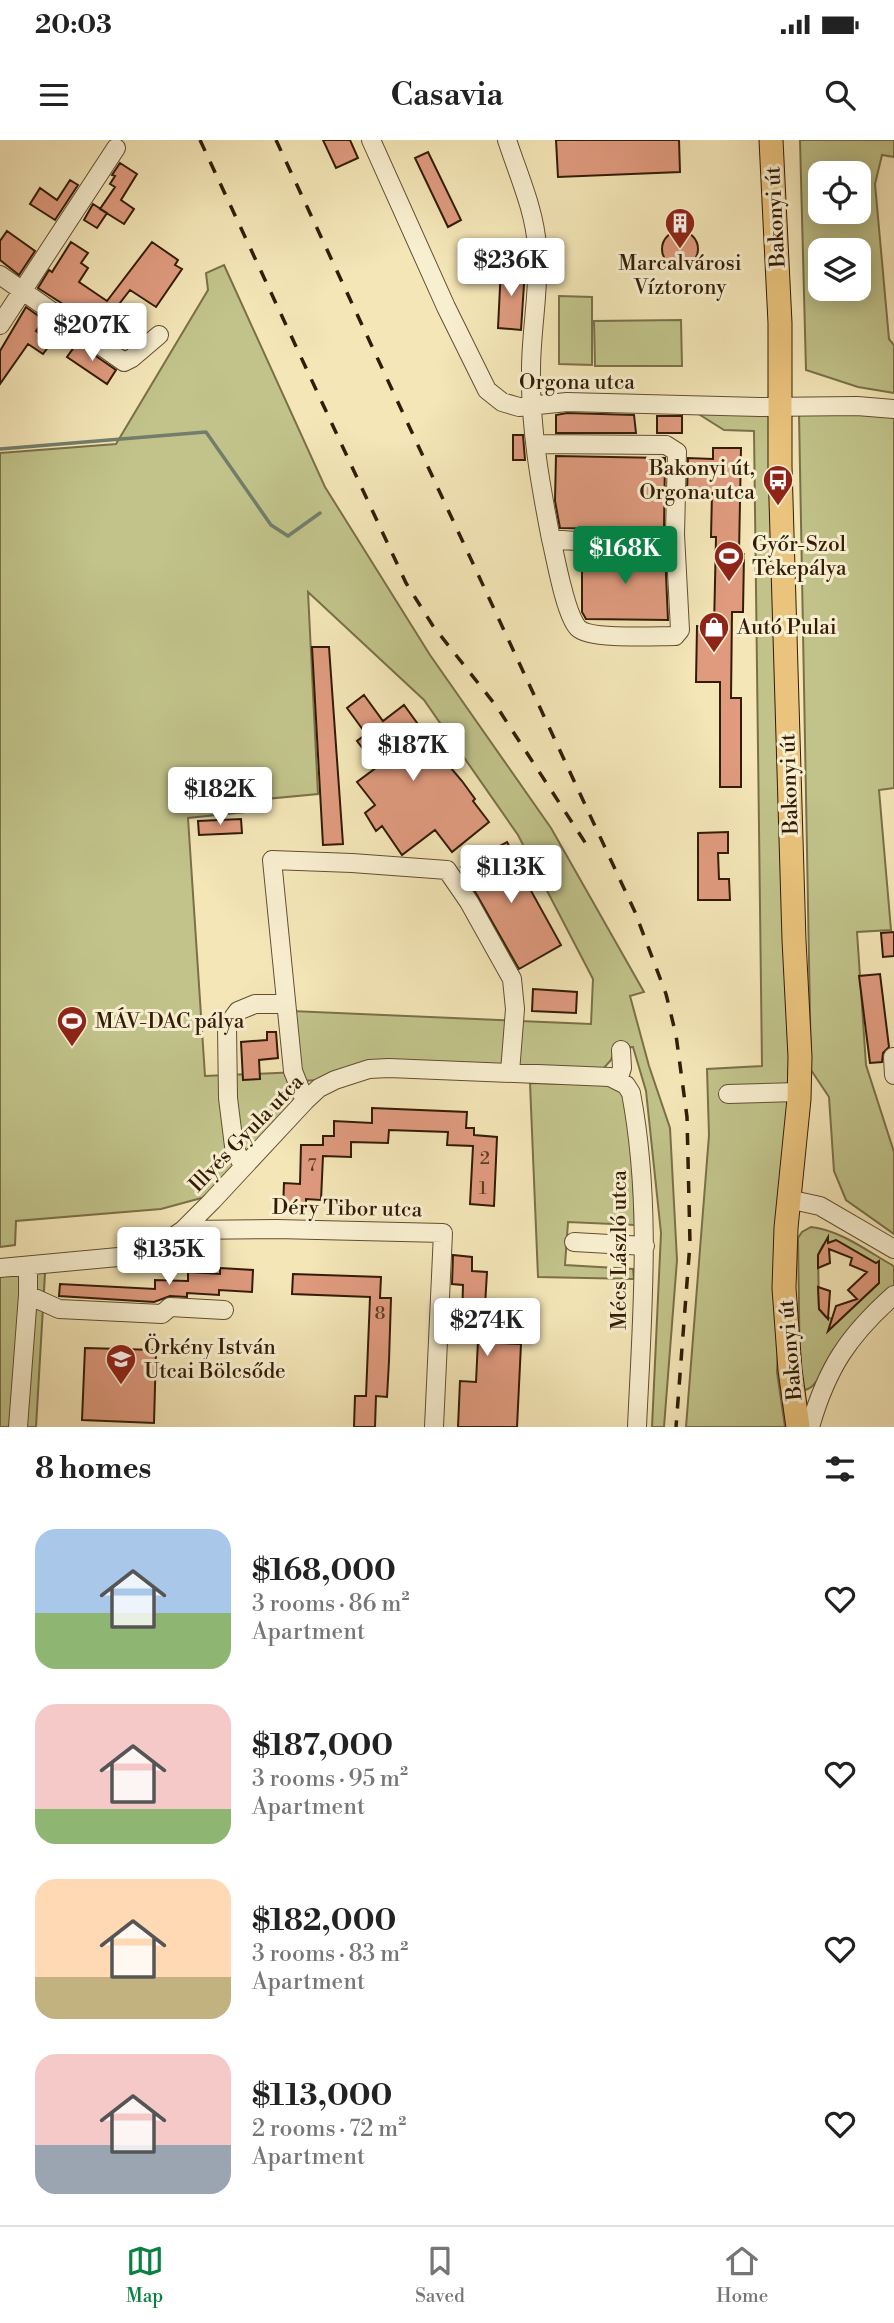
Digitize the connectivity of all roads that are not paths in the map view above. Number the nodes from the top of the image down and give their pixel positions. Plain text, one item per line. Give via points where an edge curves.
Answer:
1 (371, 140) edge
2 (507, 140) edge
3 (771, 140) edge
4 (116, 148) dead end
5 (0, 275) edge
6 (23, 291) junction
7 (0, 325) edge
8 (159, 335) dead end
9 (532, 406) junction
10 (779, 407) junction
11 (894, 409) edge
12 (536, 444) junction
13 (675, 534) junction
14 (551, 539) junction
15 (286, 1004) junction
16 (621, 1050) dead end
17 (893, 1057) edge
18 (510, 1072) junction
19 (894, 1075) edge
20 (618, 1080) junction
21 (799, 1092) junction
22 (728, 1094) dead end
23 (305, 1101) junction
24 (243, 1167) junction
25 (788, 1199) junction
26 (183, 1230) junction
27 (574, 1242) dead end
28 (645, 1246) junction
29 (894, 1249) edge
30 (28, 1266) junction
31 (0, 1268) edge
32 (29, 1295) junction
33 (894, 1295) edge
34 (59, 1309) junction
35 (224, 1310) dead end
36 (25, 1325) junction
37 (18, 1427) edge
38 (435, 1427) edge
39 (638, 1427) edge
40 (798, 1427) edge
41 (810, 1427) edge

1 - 9 street, Orgona utca via 487,390 502,402
2 - 9 street via 537,248
3 - 10 main road, Bakonyi út via 780,323
4 - 6 street
5 - 6 street
6 - 7 street
6 - 8 street via 124,362
9 - 10 street, Orgona utca via 568,402
9 - 12 street
10 - 11 street, Orgona utca
10 - 21 main road, Bakonyi út
12 - 13 street via 672,447 677,452
12 - 14 street
13 - 14 street via 664,541
13 - 14 street via 680,630 675,636 610,636 579,629 571,616
15 - 18 street via 272,860 447,870 512,979 515,1009
15 - 23 street via 293,1071
15 - 24 street via 255,1004 238,1011 227,1026 232,1134
16 - 20 street
17 - 19 street
18 - 20 street, Illyés Gyula utca
18 - 23 street, Illyés Gyula utca via 369,1069 319,1088
20 - 28 street, Mécs László utca via 631,1093 637,1122
21 - 22 street
21 - 25 main road, Bakonyi út
23 - 24 street, Illyés Gyula utca
24 - 26 street, Illyés Gyula utca
25 - 29 street via 820,1206
25 - 40 main road, Bakonyi út via 784,1288
26 - 30 street, Illyés Gyula utca via 163,1244 129,1256
26 - 38 street, Déry Tibor utca via 443,1233
27 - 28 street
28 - 39 street, Mécs László utca
30 - 31 street, Illyés Gyula utca
30 - 32 street
32 - 34 street
32 - 36 street
33 - 41 street via 856,1331 836,1359
34 - 35 street via 162,1314 170,1307
34 - 36 street
36 - 37 street

